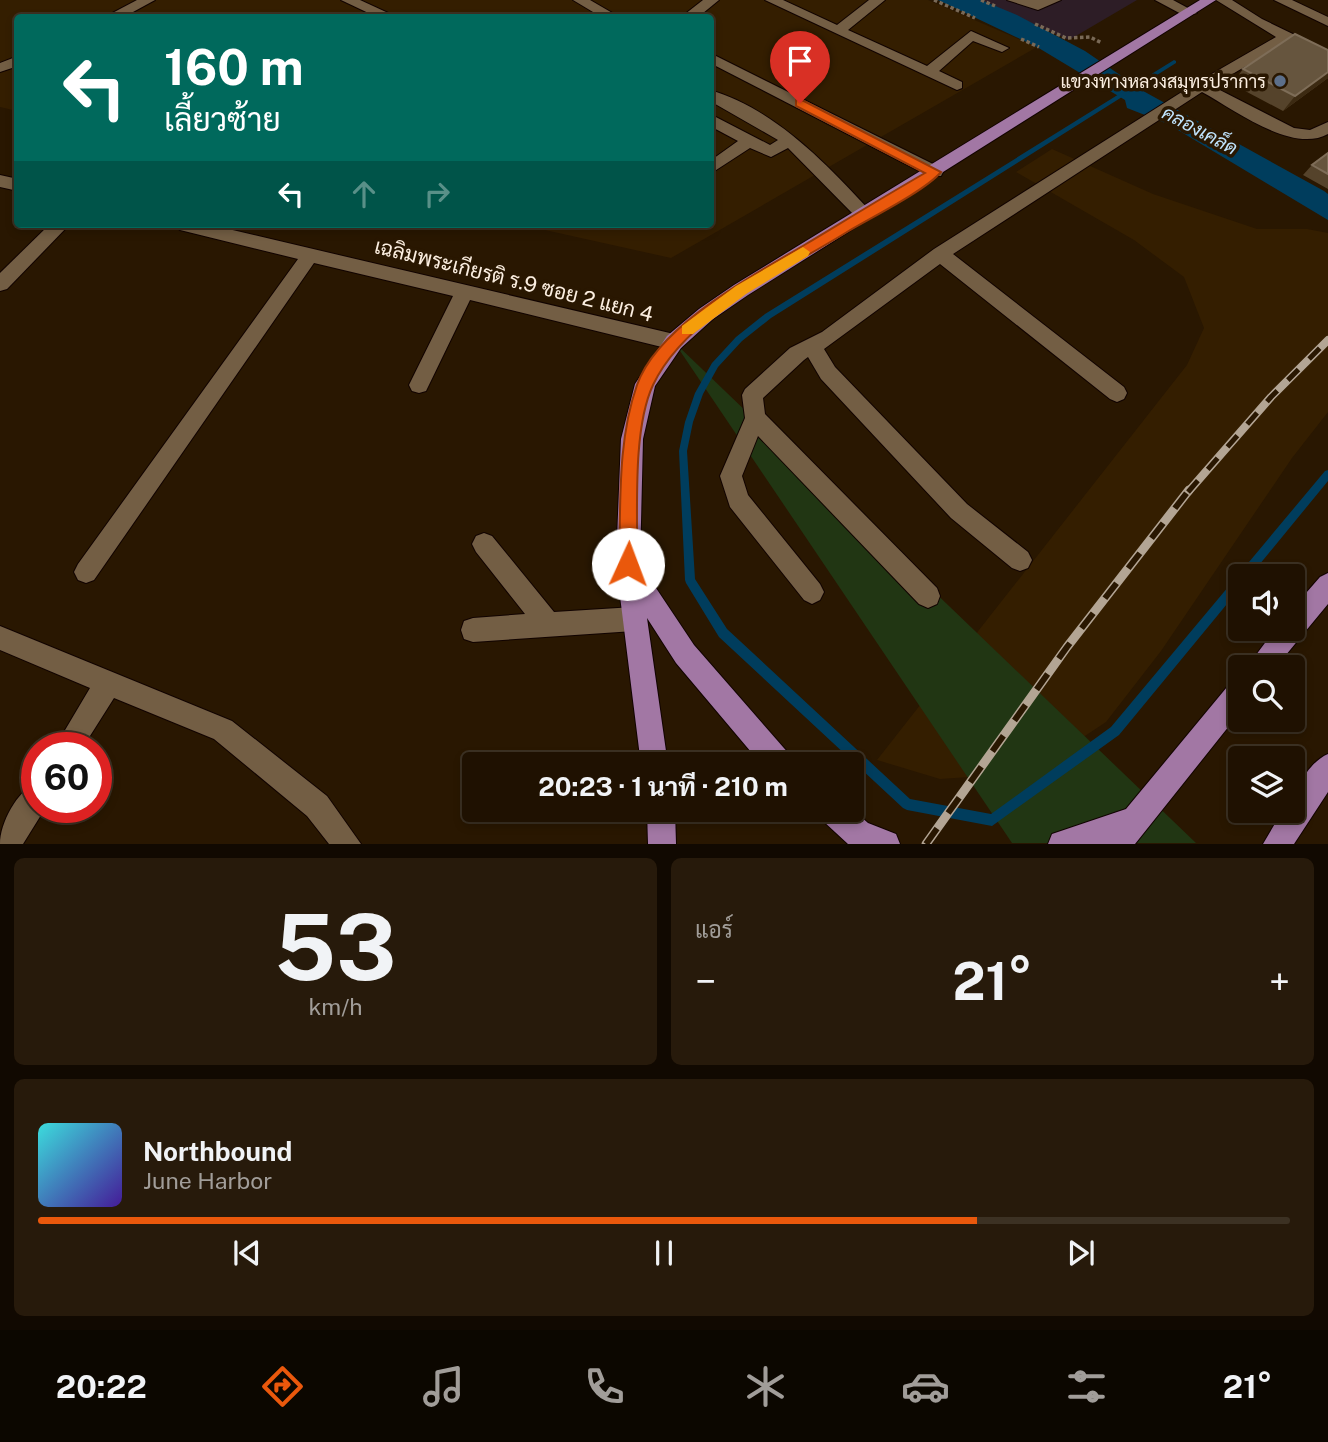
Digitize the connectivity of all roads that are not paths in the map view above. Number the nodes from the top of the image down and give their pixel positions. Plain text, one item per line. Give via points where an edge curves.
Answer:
1 (148, 0) edge
2 (348, 0) edge
3 (580, 0) edge
4 (712, 0) edge
5 (772, 0) edge
6 (878, 0) edge
7 (1054, 0) edge
8 (1162, 0) edge
9 (1208, 0) edge
10 (1223, 0) edge
11 (1281, 0) edge
12 (1010, 5) edge
13 (1190, 13) junction
14 (118, 14) edge
15 (382, 14) edge
16 (601, 14) edge
17 (693, 14) edge
18 (1328, 22) edge
19 (838, 31) junction
20 (1286, 37) junction
21 (1002, 48) dead end
22 (1328, 57) edge
23 (714, 59) edge
24 (929, 72) junction
25 (957, 85) dead end
26 (1201, 86) junction
27 (714, 97) edge
28 (726, 103) junction
29 (714, 114) edge
30 (714, 119) edge
31 (1328, 127) edge
32 (749, 141) junction
33 (788, 141) junction
34 (714, 166) edge
35 (935, 172) junction
36 (864, 215) junction
37 (57, 228) edge
38 (197, 228) edge
39 (940, 254) junction
40 (310, 255) junction
41 (0, 285) edge
42 (465, 291) junction
43 (674, 342) junction
44 (812, 346) junction
45 (419, 385) dead end
46 (1117, 393) dead end
47 (755, 418) junction
48 (484, 544) dead end
49 (1020, 560) dead end
50 (628, 564) junction
51 (86, 572) dead end
52 (1328, 585) edge
53 (812, 592) dead end
54 (928, 596) dead end
55 (1305, 613) edge
56 (634, 620) junction
57 (549, 625) junction
58 (473, 630) dead end
59 (0, 638) edge
60 (1282, 641) edge
61 (1270, 655) edge
62 (108, 683) junction
63 (1228, 706) edge
64 (77, 732) edge
65 (653, 752) edge
66 (769, 752) edge
67 (1328, 768) edge
68 (21, 821) edge
69 (1133, 821) junction
70 (661, 822) edge
71 (846, 822) edge
72 (6, 844) edge
73 (347, 844) edge
74 (662, 844) edge
75 (886, 844) edge
76 (1062, 844) edge
77 (1116, 844) edge
78 (1277, 844) edge

1 - 14 street
2 - 15 street
3 - 16 street
4 - 17 street
5 - 19 street
6 - 19 street
7 - 12 street via 1038,6
8 - 13 street
9 - 13 main road
10 - 20 street
11 - 18 street
13 - 35 main road
19 - 24 street
20 - 22 street
20 - 26 street
21 - 24 street via 971,35
23 - 35 street
24 - 25 street
26 - 31 street via 1290,133 1312,136
26 - 39 street
27 - 28 street
28 - 29 street
28 - 33 street
30 - 32 street
32 - 33 street via 771,152
32 - 34 street
33 - 36 street
35 - 36 main road
36 - 43 main road via 741,290
37 - 41 street
38 - 40 street, เฉลิมพระเกียรติ ร.9 ซอย 2 แยก 4
39 - 44 street
39 - 46 street
40 - 42 street, เฉลิมพระเกียรติ ร.9 ซอย 2 แยก 4
40 - 51 street
42 - 43 street, เฉลิมพระเกียรติ ร.9 ซอย 2 แยก 4
42 - 45 street
43 - 50 main road via 645,384 632,439
44 - 47 street via 752,396
44 - 49 street via 828,373 959,511
47 - 53 street via 731,476 738,500
47 - 54 street
48 - 57 street
50 - 56 main road
50 - 66 main road via 685,654
52 - 55 main road
56 - 57 street
56 - 65 main road
57 - 58 street
59 - 62 street
60 - 61 main road
62 - 64 street
62 - 73 street via 223,730 317,806
63 - 69 main road
67 - 78 main road
68 - 72 street
69 - 76 main road
69 - 77 main road
70 - 74 main road
71 - 75 main road via 859,834

